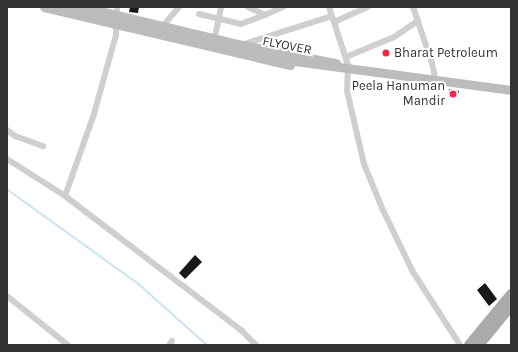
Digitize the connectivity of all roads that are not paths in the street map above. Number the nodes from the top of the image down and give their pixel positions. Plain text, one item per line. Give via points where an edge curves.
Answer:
1 (44, 7) edge
2 (63, 7) edge
3 (83, 7) edge
4 (179, 7) edge
5 (221, 7) edge
6 (248, 7) edge
7 (282, 7) edge
8 (329, 7) edge
9 (368, 7) edge
10 (413, 7) edge
11 (257, 8) edge
12 (117, 11) edge
13 (199, 14) dead end
14 (265, 15) junction
15 (218, 18) junction
16 (333, 19) junction
17 (418, 21) junction
18 (117, 25) junction
19 (163, 26) junction
20 (214, 38) junction
21 (243, 45) junction
22 (215, 49) junction
23 (348, 65) junction
24 (436, 81) junction
25 (511, 87) edge
26 (511, 90) edge
27 (511, 94) edge
28 (7, 130) edge
29 (43, 146) dead end
30 (7, 159) edge
31 (65, 196) junction
32 (511, 294) edge
33 (7, 296) edge
34 (511, 306) edge
35 (68, 345) edge
36 (256, 345) edge
37 (460, 345) edge
38 (469, 345) edge
39 (479, 345) edge

1 - 18 main road
2 - 26 main road, FLYOVER, bridge via 287,60
3 - 12 main road
4 - 19 street
5 - 15 street
6 - 11 street
7 - 14 street
8 - 16 street
9 - 16 street
10 - 17 street
11 - 14 street
12 - 18 street
12 - 19 main road
13 - 15 street
14 - 15 street via 241,24
15 - 20 street
16 - 21 street
16 - 23 street
17 - 23 street
17 - 24 street
18 - 22 main road
18 - 31 street via 94,114
19 - 20 main road
20 - 21 main road
20 - 22 street
21 - 23 main road
22 - 23 main road via 287,64
23 - 24 main road
23 - 37 street via 347,91 352,119 364,164 375,192 414,272
24 - 25 main road
24 - 27 main road
28 - 29 street via 15,136
30 - 31 street
31 - 36 street via 242,331
32 - 38 main road
33 - 35 street
34 - 39 main road

